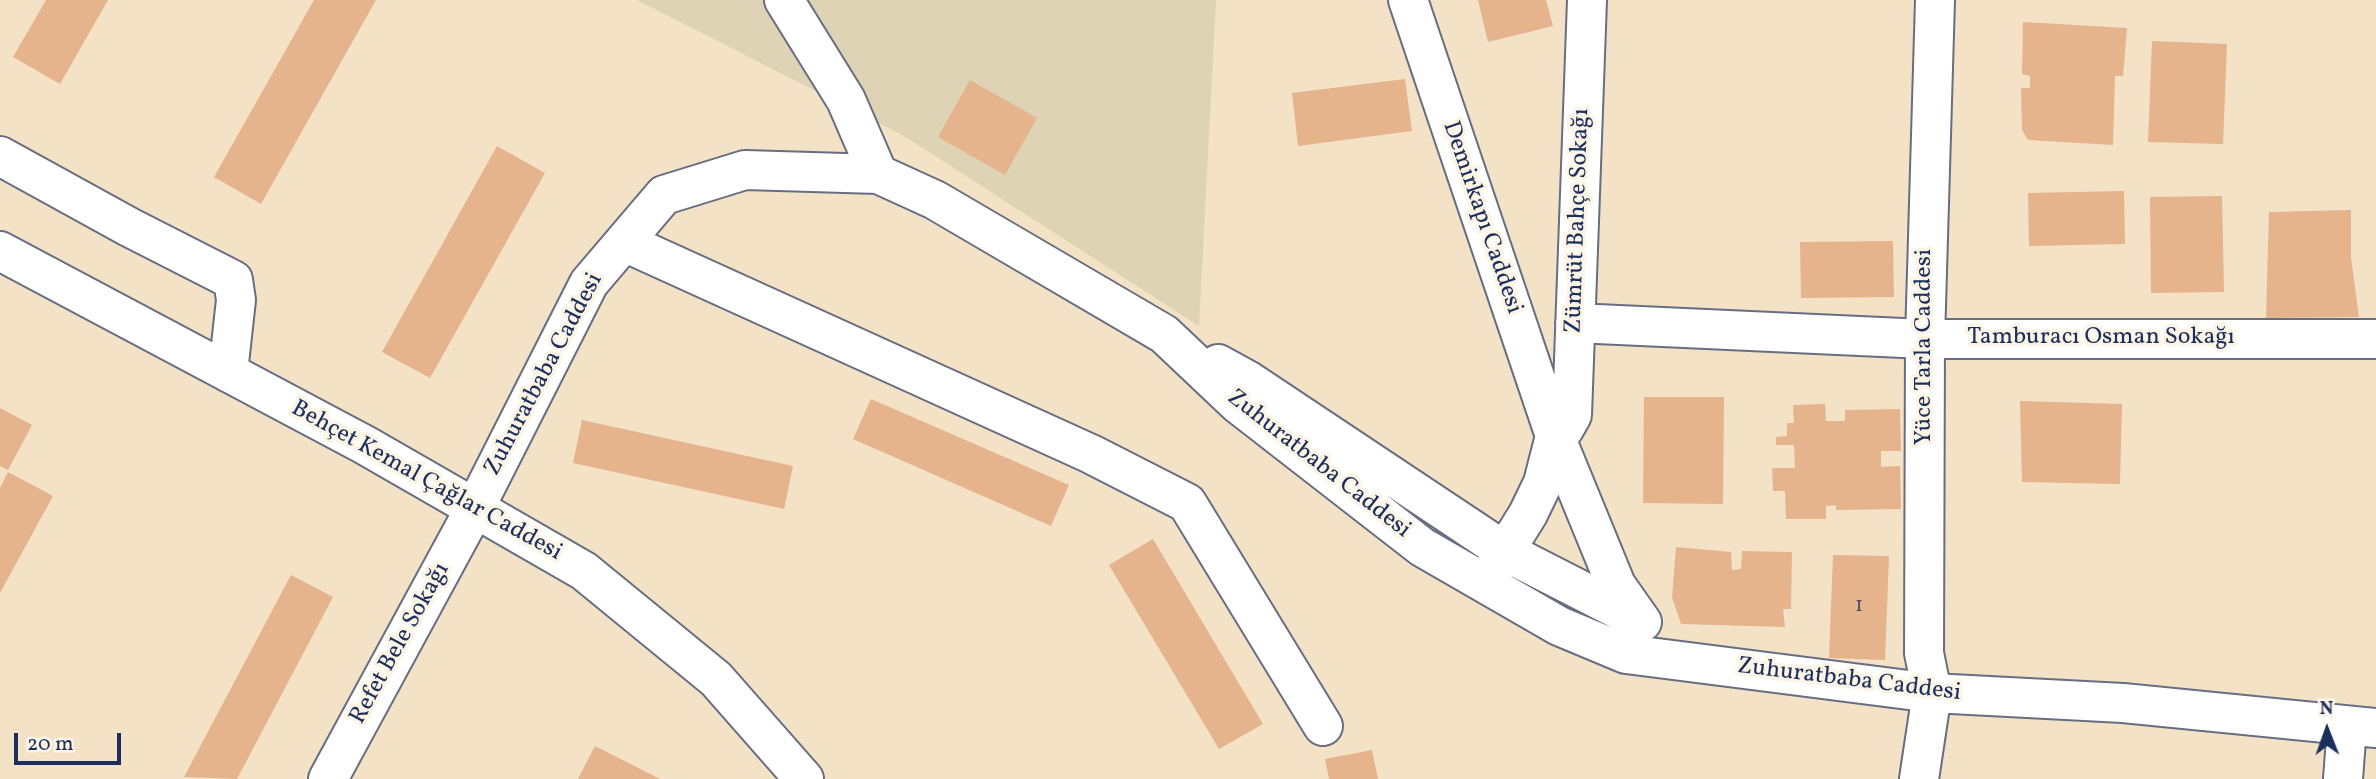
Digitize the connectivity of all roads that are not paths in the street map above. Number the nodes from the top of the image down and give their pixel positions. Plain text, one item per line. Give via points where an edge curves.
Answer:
1 (784, 0) edge
2 (1408, 0) edge
3 (1587, 0) edge
4 (1935, 0) edge
5 (0, 156) edge
6 (878, 174) junction
7 (624, 242) junction
8 (0, 251) edge
9 (1575, 323) junction
10 (1164, 334) junction
11 (1925, 339) junction
12 (2376, 339) edge
13 (228, 372) junction
14 (1555, 436) junction
15 (1580, 496) junction
16 (475, 508) junction
17 (1506, 552) junction
18 (1556, 580) junction
19 (1494, 589) junction
20 (1642, 622) junction
21 (1687, 661) junction
22 (1932, 693) junction
23 (1323, 726) dead end
24 (2362, 727) edge
25 (328, 779) edge
26 (804, 779) edge
27 (1919, 779) edge
28 (2343, 779) edge

1 - 6 street via 846,100
2 - 14 street, Demirkapı Caddesi
3 - 9 street, Zümrüt Bahçe Sokağı
4 - 11 street, Yüce Tarla Caddesi
5 - 13 street via 233,280 236,300
6 - 7 street, Zuhuratbaba Caddesi via 746,170 664,195
6 - 10 street, Zuhuratbaba Caddesi via 935,200
7 - 16 street, Zuhuratbaba Caddesi via 589,283
7 - 23 street via 1091,454 1187,503
8 - 13 street, Behçet Kemal Çağlar Caddesi
9 - 11 street, Tamburacı Osman Sokağı
9 - 14 street, Zümrüt Bahçe Sokağı via 1572,415
10 - 17 street via 1249,381
10 - 19 street, Zuhuratbaba Caddesi via 1249,413 1422,547
11 - 12 street, Tamburacı Osman Sokağı
11 - 22 street, Yüce Tarla Caddesi via 1924,653
13 - 16 street, Behçet Kemal Çağlar Caddesi
14 - 15 street, Demirkapı Caddesi
14 - 17 street via 1543,483
15 - 18 street via 1578,545
15 - 20 street, Demirkapı Caddesi via 1616,585
16 - 25 street, Refet Bele Sokağı
16 - 26 street, Behçet Kemal Çağlar Caddesi via 584,571 716,679
17 - 18 street
17 - 19 street
18 - 19 street via 1536,589
18 - 20 street
19 - 21 street, Zuhuratbaba Caddesi via 1559,626 1626,654
20 - 21 street
21 - 22 street, Zuhuratbaba Caddesi
22 - 24 street, Zuhuratbaba Caddesi via 2123,704
22 - 27 street, Yüce Tarla Caddesi
24 - 28 street

